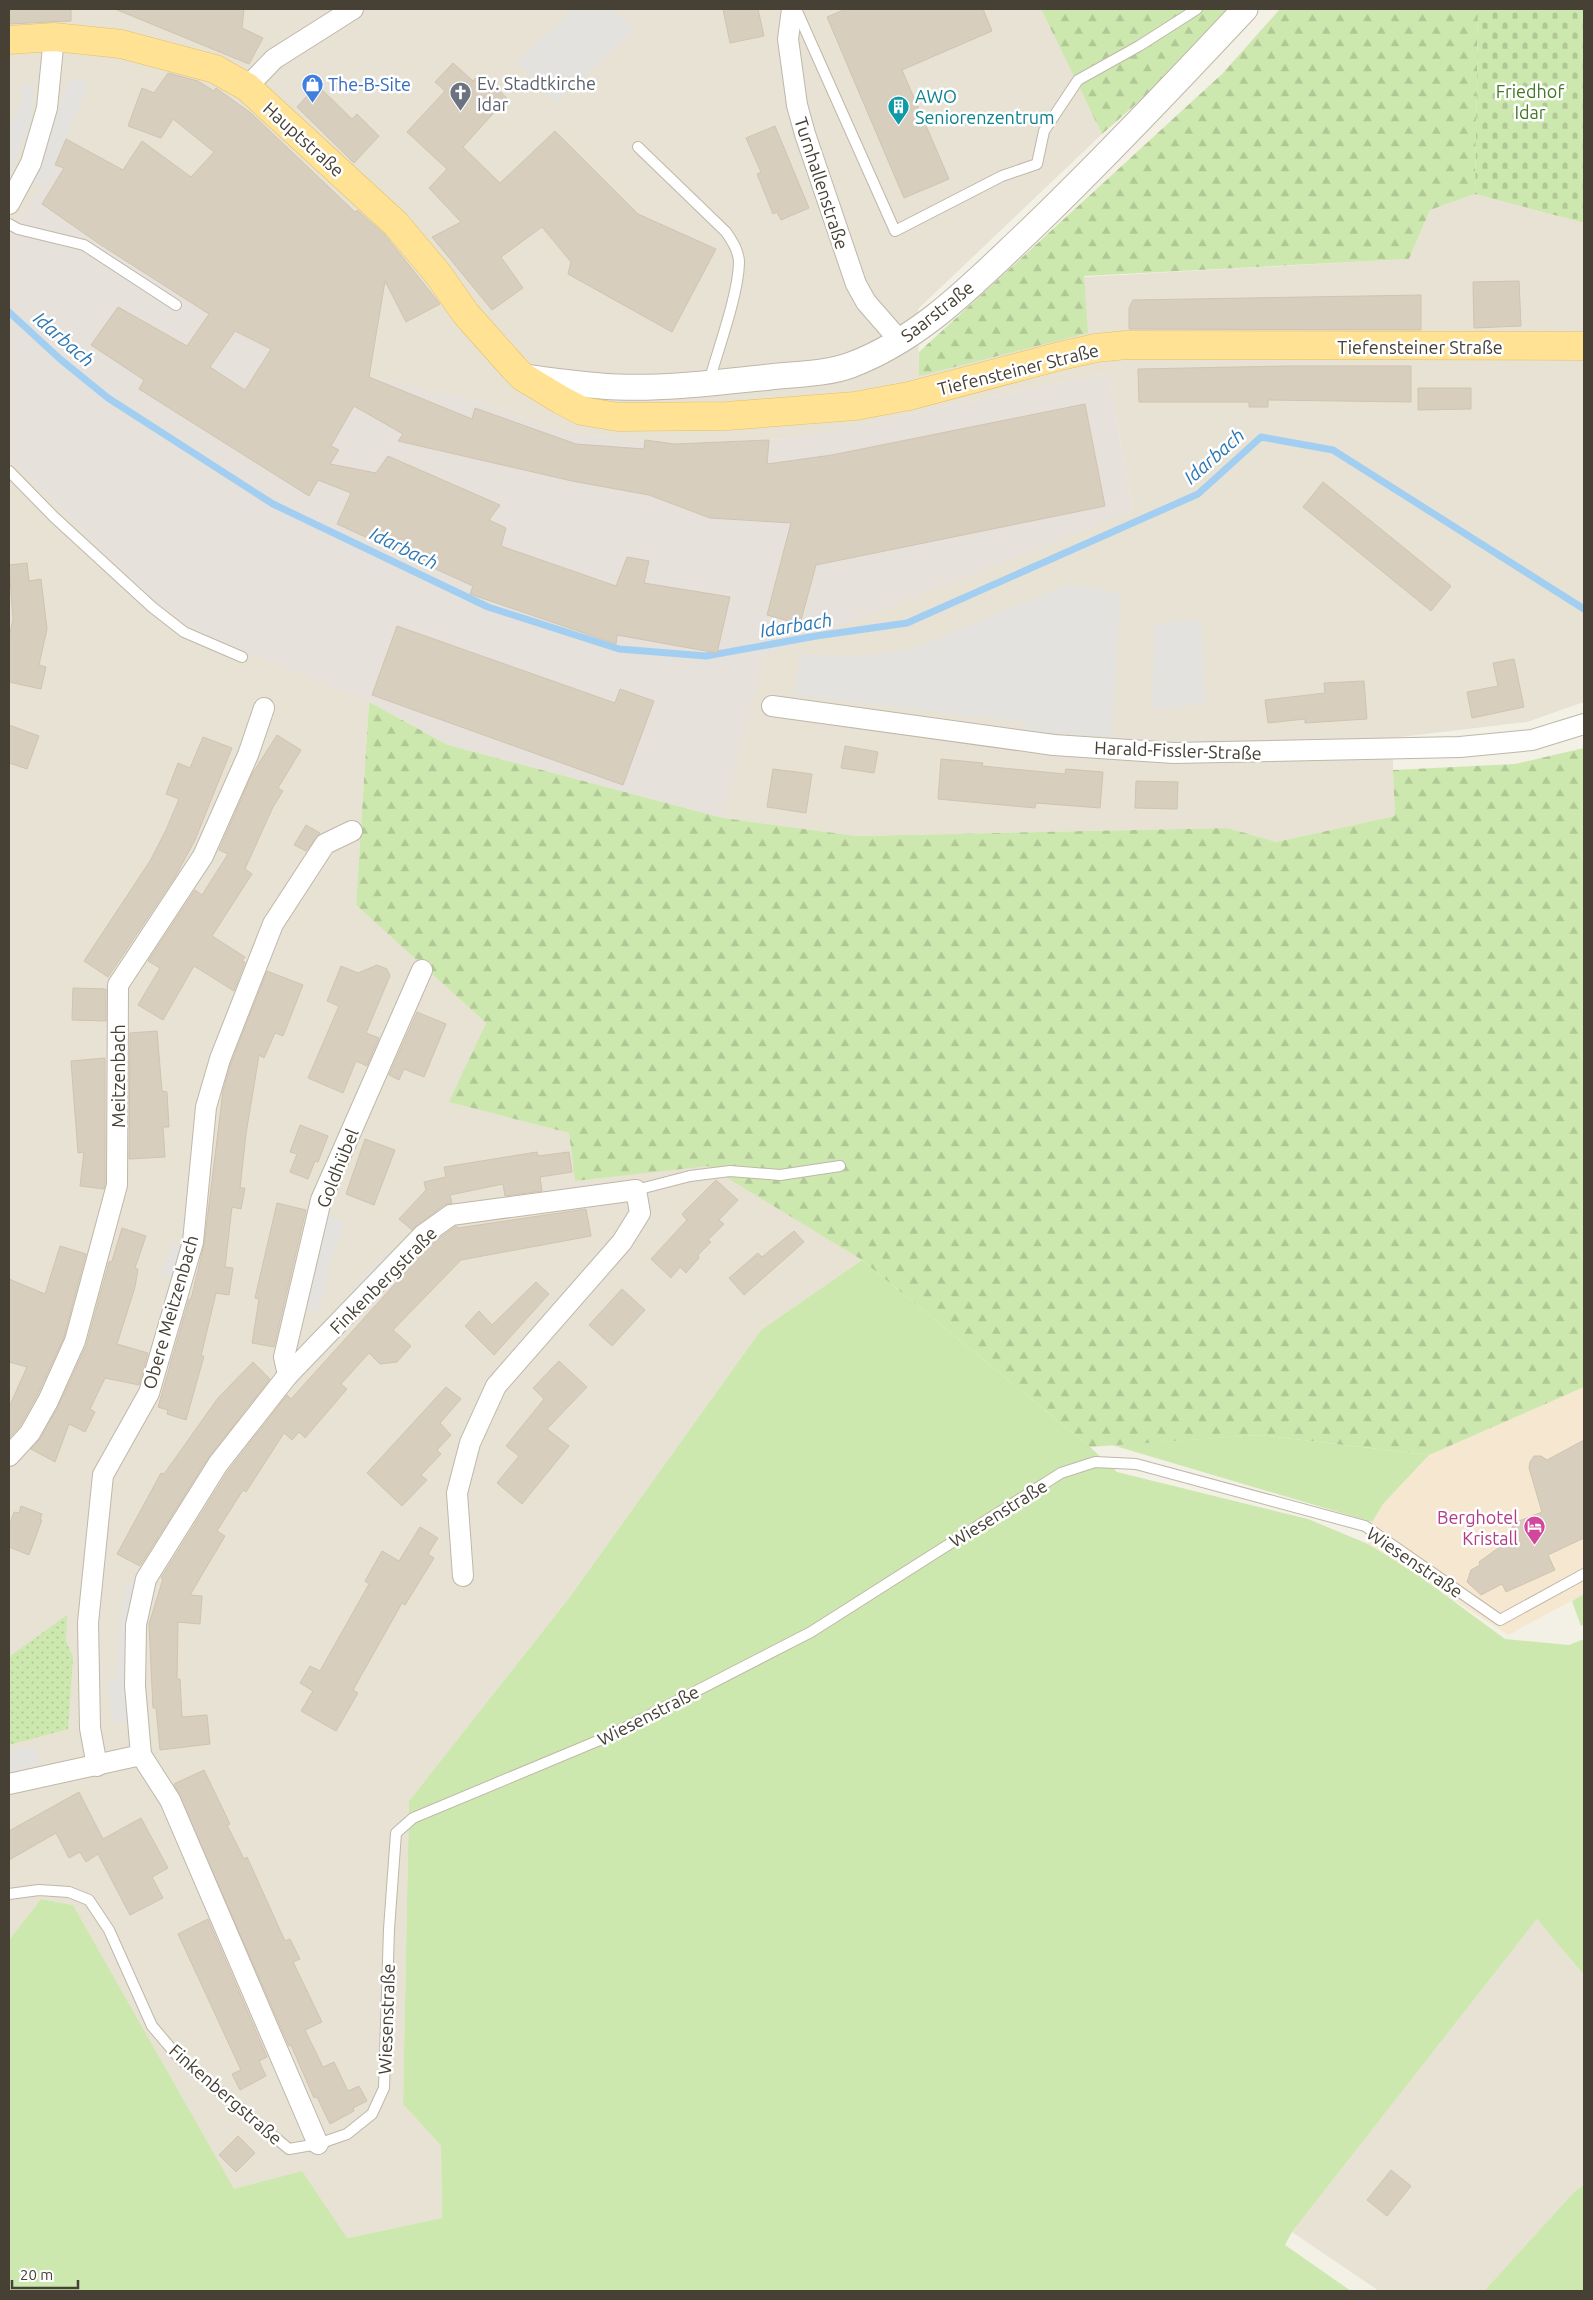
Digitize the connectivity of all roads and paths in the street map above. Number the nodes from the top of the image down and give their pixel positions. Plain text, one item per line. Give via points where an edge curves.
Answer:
1 (353, 9) edge
2 (792, 9) edge
3 (796, 9) edge
4 (1197, 9) edge
5 (1245, 9) edge
6 (54, 37) junction
7 (9, 40) edge
8 (247, 87) junction
9 (638, 147) dead end
10 (9, 204) edge
11 (9, 224) edge
12 (176, 305) dead end
13 (900, 341) junction
14 (1584, 346) edge
15 (523, 377) junction
16 (709, 383) junction
17 (9, 471) edge
18 (242, 657) dead end
19 (772, 706) dead end
20 (264, 708) dead end
21 (1584, 724) edge
22 (352, 831) dead end
23 (422, 970) dead end
24 (840, 1166) dead end
25 (636, 1190) junction
26 (288, 1374) junction
27 (9, 1456) edge
28 (1584, 1574) edge
29 (463, 1576) dead end
30 (142, 1754) junction
31 (97, 1766) junction
32 (9, 1784) edge
33 (9, 1894) edge
34 (318, 2144) junction

1 - 8 street via 274,59
2 - 13 street, Turnhallenstraße via 788,39 797,105 805,134 856,284 866,302
3 - 4 lane via 895,231 1002,176 1037,164 1044,131 1078,80
5 - 13 street, Saarstraße via 1052,209 945,310
6 - 7 main road, Hauptstraße
6 - 8 main road, Hauptstraße via 121,44 177,57 214,69
6 - 10 street via 47,108 31,163
8 - 15 main road, Hauptstraße via 396,224 491,344
9 - 16 lane via 726,232 736,249 739,262 732,298
11 - 12 lane via 84,245
13 - 16 street, Saarstraße via 848,366
14 - 15 main road, Tiefensteiner Straße via 1104,347 909,396 855,406 727,416 618,417 594,413 561,400
15 - 16 street, Saarstraße via 615,387
17 - 18 lane via 152,607 184,632
19 - 21 street, Harald-Fissler-Straße via 1054,745 1174,753 1460,747 1532,740
20 - 27 street, Meitzenbach via 248,755 203,856 118,985 117,1185 75,1341 30,1433
22 - 31 street, Obere Meitzenbach via 325,844 273,924 220,1059 206,1107 192,1242 149,1393 103,1475 88,1623 90,1728
23 - 26 street, Goldhübel via 321,1200 284,1357
24 - 25 lane via 780,1175 730,1170
25 - 26 street, Finkenbergstraße via 451,1215 424,1235
25 - 29 street via 640,1213 622,1242 496,1386 470,1443 457,1493
26 - 30 street, Finkenbergstraße via 218,1464 146,1579 136,1625 135,1686
28 - 34 lane, Wiesenstraße via 1500,1620 1365,1526 1136,1464 1095,1462 1061,1473 811,1632 607,1737 413,1818 396,1833 388,1929 384,2088 372,2114 347,2134
30 - 31 street
30 - 34 street via 170,1800
31 - 32 street
33 - 34 lane, Finkenbergstraße via 39,1890 69,1892 89,1900 109,1930 152,2026 180,2059 289,2149

